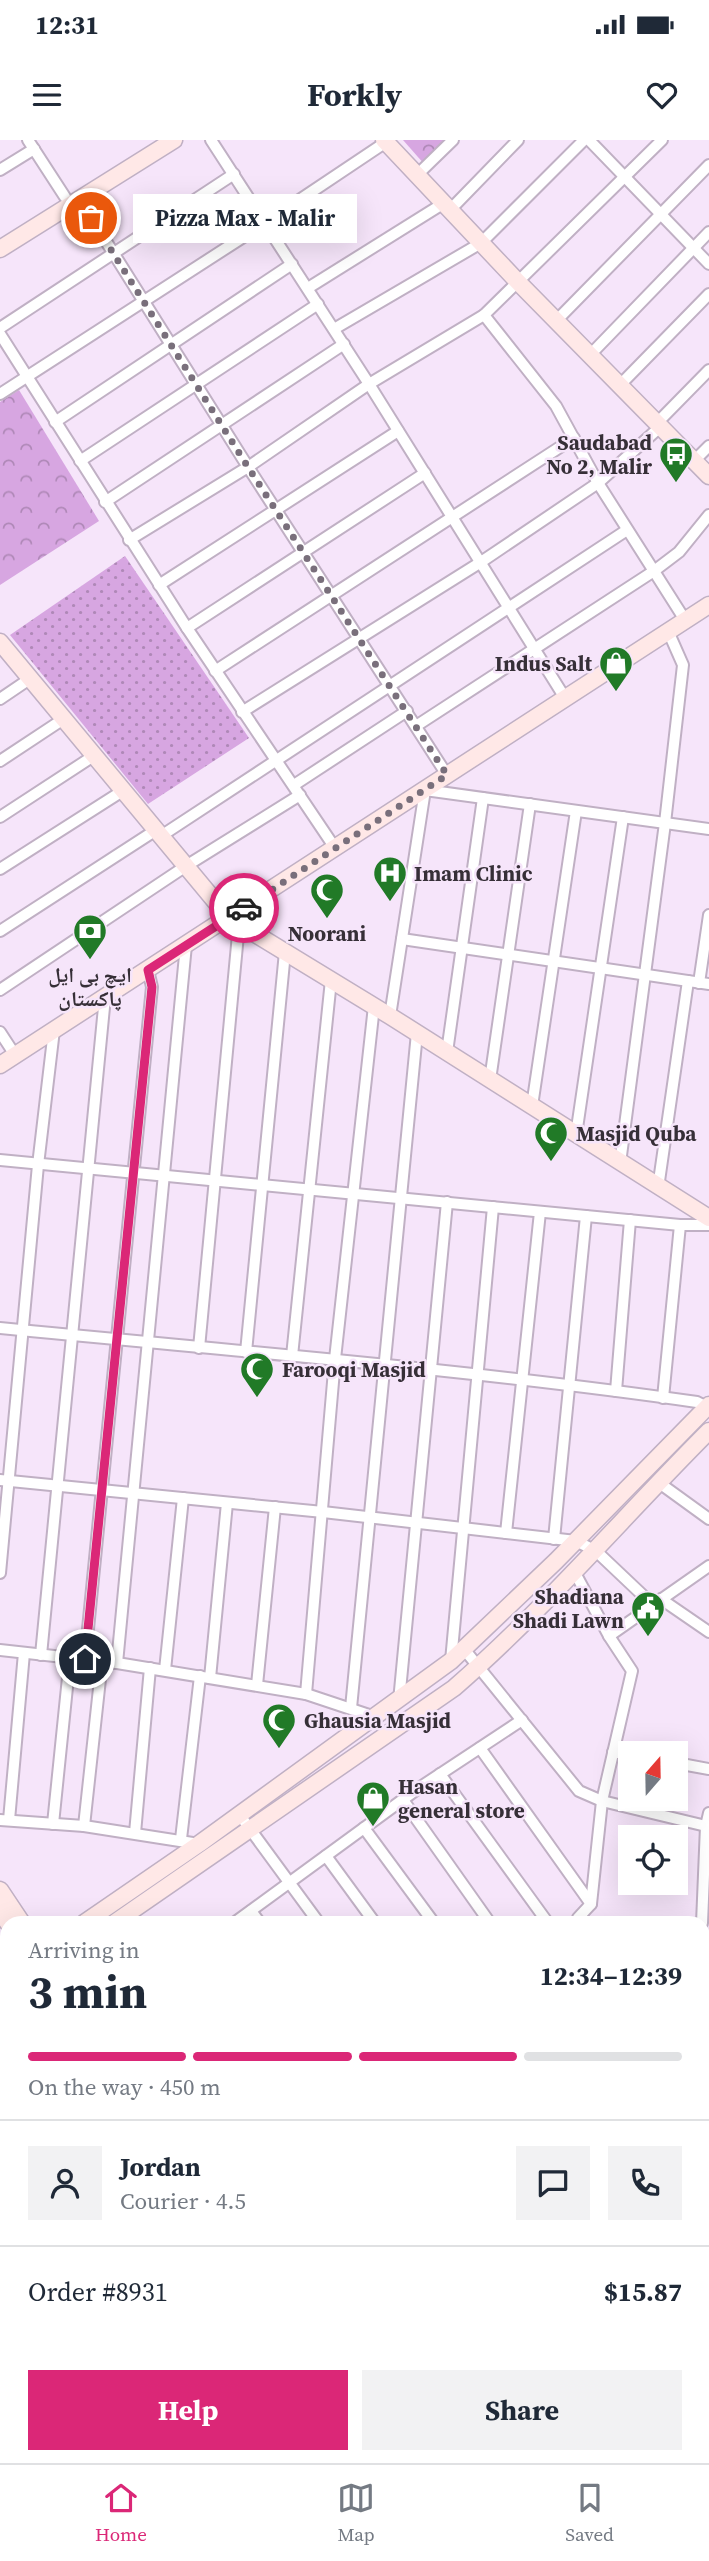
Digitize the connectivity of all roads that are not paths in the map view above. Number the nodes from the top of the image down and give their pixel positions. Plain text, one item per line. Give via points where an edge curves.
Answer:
1 (154, 140) edge
2 (174, 140) edge
3 (211, 140) edge
4 (453, 140) edge
5 (519, 140) edge
6 (586, 140) edge
7 (662, 140) edge
8 (385, 141) edge
9 (31, 143) edge
10 (709, 165) edge
11 (0, 170) edge
12 (234, 174) junction
13 (416, 175) junction
14 (624, 176) junction
15 (72, 199) junction
16 (447, 206) junction
17 (661, 214) junction
18 (265, 223) junction
19 (709, 232) edge
20 (0, 238) edge
21 (481, 243) junction
22 (694, 248) junction
23 (0, 249) edge
24 (113, 253) junction
25 (292, 264) junction
26 (709, 264) edge
27 (518, 282) junction
28 (308, 288) junction
29 (709, 294) edge
30 (143, 300) junction
31 (318, 304) junction
32 (484, 315) junction
33 (556, 321) junction
34 (0, 328) edge
35 (334, 329) junction
36 (0, 334) edge
37 (344, 344) junction
38 (171, 345) junction
39 (590, 355) junction
40 (709, 370) edge
41 (26, 376) junction
42 (369, 384) junction
43 (196, 385) junction
44 (620, 385) junction
45 (0, 394) edge
46 (55, 422) junction
47 (222, 425) junction
48 (658, 425) junction
49 (398, 431) junction
50 (573, 438) junction
51 (709, 446) edge
52 (80, 461) junction
53 (694, 461) junction
54 (248, 467) junction
55 (425, 473) junction
56 (709, 476) edge
57 (598, 483) junction
58 (105, 502) junction
59 (276, 510) junction
60 (709, 515) edge
61 (453, 517) junction
62 (627, 530) junction
63 (129, 540) junction
64 (304, 552) junction
65 (481, 562) junction
66 (654, 571) junction
67 (159, 585) junction
68 (332, 595) junction
69 (709, 606) edge
70 (509, 607) junction
71 (684, 620) junction
72 (187, 628) junction
73 (668, 631) junction
74 (360, 638) junction
75 (0, 642) edge
76 (535, 649) junction
77 (215, 671) junction
78 (31, 678) junction
79 (391, 685) junction
80 (565, 698) junction
81 (0, 699) edge
82 (407, 711) junction
83 (242, 712) junction
84 (65, 718) junction
85 (416, 726) junction
86 (95, 755) junction
87 (0, 761) edge
88 (276, 761) junction
89 (447, 775) junction
90 (124, 790) junction
91 (297, 790) junction
92 (425, 790) junction
93 (484, 798) junction
94 (530, 804) junction
95 (576, 811) junction
96 (0, 817) edge
97 (623, 817) junction
98 (665, 823) junction
99 (709, 829) edge
100 (158, 833) junction
101 (335, 848) junction
102 (186, 866) junction
103 (0, 869) edge
104 (709, 915) edge
105 (234, 921) junction
106 (0, 931) edge
107 (402, 939) junction
108 (186, 945) junction
109 (462, 948) junction
110 (285, 952) junction
111 (509, 954) junction
112 (554, 961) junction
113 (601, 968) junction
114 (148, 970) junction
115 (645, 974) junction
116 (331, 980) junction
117 (699, 983) edge
118 (0, 990) edge
119 (105, 998) junction
120 (374, 1006) junction
121 (390, 1016) junction
122 (54, 1030) junction
123 (0, 1032) edge
124 (416, 1033) junction
125 (447, 1052) junction
126 (15, 1055) junction
127 (0, 1065) edge
128 (490, 1080) junction
129 (532, 1106) junction
130 (576, 1135) junction
131 (0, 1160) edge
132 (620, 1163) junction
133 (38, 1165) junction
134 (87, 1170) junction
135 (134, 1174) junction
136 (164, 1177) junction
137 (214, 1182) junction
138 (262, 1186) junction
139 (658, 1188) junction
140 (309, 1189) junction
141 (354, 1193) junction
142 (402, 1198) junction
143 (447, 1202) junction
144 (493, 1207) junction
145 (540, 1212) junction
146 (586, 1216) junction
147 (709, 1219) edge
148 (630, 1220) junction
149 (680, 1225) junction
150 (709, 1225) edge
151 (0, 1328) edge
152 (24, 1330) junction
153 (71, 1335) junction
154 (117, 1340) junction
155 (149, 1343) junction
156 (198, 1348) junction
157 (246, 1352) junction
158 (292, 1356) junction
159 (335, 1359) junction
160 (385, 1365) junction
161 (431, 1369) junction
162 (478, 1374) junction
163 (522, 1379) junction
164 (569, 1384) junction
165 (616, 1391) junction
166 (663, 1398) junction
167 (708, 1406) edge
168 (709, 1431) edge
169 (5, 1480) edge
170 (658, 1482) junction
171 (56, 1486) junction
172 (102, 1490) junction
173 (134, 1493) junction
174 (183, 1498) junction
175 (227, 1503) junction
176 (275, 1507) junction
177 (323, 1512) junction
178 (370, 1517) junction
179 (709, 1519) edge
180 (417, 1523) junction
181 (464, 1528) junction
182 (506, 1533) junction
183 (554, 1539) junction
184 (576, 1542) junction
185 (596, 1551) junction
186 (709, 1566) edge
187 (574, 1571) junction
188 (0, 1573) edge
189 (657, 1602) junction
190 (709, 1632) edge
191 (609, 1636) junction
192 (464, 1649) junction
193 (0, 1650) edge
194 (24, 1653) junction
195 (41, 1655) junction
196 (70, 1658) junction
197 (85, 1659) junction
198 (102, 1661) junction
199 (451, 1661) junction
200 (117, 1662) junction
201 (478, 1667) junction
202 (150, 1668) junction
203 (165, 1670) junction
204 (205, 1677) junction
205 (257, 1685) junction
206 (306, 1693) junction
207 (399, 1700) junction
208 (351, 1708) junction
209 (374, 1717) junction
210 (522, 1720) junction
211 (480, 1748) junction
212 (613, 1752) junction
213 (618, 1753) edge
214 (688, 1765) edge
215 (709, 1769) edge
216 (440, 1774) junction
217 (403, 1800) junction
218 (601, 1801) junction
219 (709, 1813) edge
220 (239, 1814) junction
221 (5, 1820) edge
222 (53, 1824) junction
223 (84, 1826) junction
224 (706, 1826) junction
225 (364, 1828) junction
226 (251, 1830) junction
227 (135, 1833) junction
228 (181, 1839) junction
229 (707, 1839) edge
230 (199, 1844) junction
231 (326, 1856) junction
232 (290, 1882) junction
233 (0, 1890) edge
234 (591, 1904) junction
235 (705, 1910) edge
236 (250, 1911) junction
237 (17, 1916) edge
238 (94, 1916) edge
239 (124, 1916) edge
240 (243, 1916) edge
241 (254, 1916) edge
242 (314, 1916) edge
243 (370, 1916) edge
244 (429, 1916) edge
245 (485, 1916) edge
246 (543, 1916) edge
247 (581, 1916) edge

1 - 15 street
2 - 15 street
3 - 12 street
4 - 13 street
5 - 16 street
6 - 14 street
6 - 21 street
7 - 14 street
8 - 13 street
8 - 18 street
9 - 11 street
9 - 15 street
10 - 17 street
12 - 18 street
12 - 24 street
13 - 16 street
14 - 17 street
14 - 27 street
15 - 20 street
15 - 23 street
15 - 24 street
16 - 21 street
16 - 28 street
17 - 22 street
17 - 33 street
18 - 25 street
18 - 30 street
19 - 22 street
21 - 27 street
21 - 35 street
22 - 26 street
22 - 39 street
24 - 30 street
24 - 34 street
25 - 28 street
25 - 38 street
27 - 32 street
27 - 33 street
28 - 31 street
29 - 44 street
30 - 38 street
30 - 41 street
31 - 35 street
31 - 43 street
32 - 42 street
32 - 50 street via 556,406
33 - 39 street
35 - 37 street
36 - 41 street
37 - 42 street
37 - 47 street
38 - 43 street
38 - 46 street
39 - 44 street
40 - 48 street
41 - 45 street
41 - 46 street
42 - 49 street
42 - 54 street
43 - 47 street
43 - 52 street
44 - 48 street
46 - 52 street
47 - 54 street
47 - 58 street
48 - 53 street
48 - 57 street
49 - 55 street
49 - 59 street
50 - 57 street
50 - 61 street
51 - 53 street
52 - 58 street
53 - 56 street
54 - 59 street
54 - 63 street
55 - 61 street
55 - 64 street
57 - 62 street
57 - 65 street
58 - 63 street
59 - 64 street
59 - 67 street
60 - 66 street via 679,552
61 - 65 street
61 - 68 street
62 - 66 street
62 - 70 street
63 - 67 street
64 - 68 street
64 - 72 street
65 - 70 street
65 - 74 street
66 - 71 street
66 - 76 street
67 - 72 street
68 - 74 street
68 - 77 street
69 - 71 street
70 - 76 street
70 - 79 street
71 - 73 street
72 - 77 street
73 - 80 street
73 - 98 street via 683,664
74 - 79 street
74 - 83 street
75 - 78 street
76 - 80 street
76 - 85 street
77 - 83 street
78 - 81 street
78 - 84 street
79 - 82 street
79 - 88 street
80 - 89 street
82 - 85 street
82 - 91 street
83 - 88 street
84 - 86 street
84 - 87 street
85 - 89 street
86 - 90 street
86 - 96 street
88 - 91 street
88 - 100 street
89 - 92 street
90 - 100 street
90 - 103 street
91 - 101 street
91 - 102 street
92 - 93 street
92 - 101 street
92 - 107 street
93 - 94 street
93 - 109 street
94 - 95 street
94 - 111 street
95 - 97 street
95 - 112 street
97 - 98 street
97 - 113 street
98 - 99 street
98 - 115 street
100 - 102 street
100 - 106 street
101 - 105 street
102 - 105 street
102 - 118 street
104 - 117 street
105 - 108 street
105 - 110 street
105 - 137 street
107 - 109 street
107 - 121 street
108 - 114 street
108 - 136 street
109 - 111 street
109 - 125 street
110 - 116 street
110 - 138 street
111 - 112 street
111 - 128 street
112 - 113 street
112 - 129 street
113 - 115 street
113 - 130 street
114 - 119 street
114 - 135 street via 152,987
115 - 117 street
115 - 132 street
116 - 120 street
116 - 140 street
117 - 139 street
119 - 122 street
119 - 134 street
120 - 121 street
120 - 141 street
121 - 124 street
122 - 126 street
122 - 133 street
123 - 126 street
124 - 125 street
124 - 142 street
125 - 128 street
126 - 127 street
128 - 129 street
129 - 130 street
130 - 132 street
131 - 133 street
132 - 139 street
133 - 134 street
133 - 152 street
134 - 135 street
134 - 153 street
135 - 136 street
135 - 154 street
136 - 137 street
136 - 155 street
137 - 138 street
137 - 156 street
138 - 140 street
138 - 157 street
139 - 147 street
140 - 141 street
140 - 158 street
141 - 142 street
141 - 159 street
142 - 143 street
142 - 160 street
143 - 144 street
143 - 161 street
144 - 145 street
144 - 162 street
145 - 146 street
145 - 163 street
146 - 148 street
146 - 164 street
148 - 149 street
148 - 165 street
149 - 150 street
149 - 166 street
151 - 152 street
152 - 153 street
152 - 169 street
153 - 154 street
153 - 171 street
154 - 155 street
154 - 172 street
155 - 156 street
155 - 173 street
156 - 157 street
157 - 158 street
158 - 159 street
159 - 160 street
159 - 177 street
160 - 161 street
160 - 178 street
161 - 162 street
161 - 180 street
162 - 163 street
162 - 181 street
163 - 164 street
163 - 182 street
164 - 165 street
164 - 183 street
165 - 166 street
166 - 167 street
167 - 184 street
168 - 170 street
169 - 171 street
169 - 188 street
170 - 179 street
170 - 185 street
171 - 172 street
171 - 195 street
172 - 173 street
172 - 197 street
173 - 174 street
173 - 200 street
174 - 175 street
174 - 203 street
175 - 176 street
175 - 204 street
176 - 177 street
176 - 205 street
177 - 178 street
177 - 206 street
178 - 180 street
178 - 208 street
180 - 181 street
180 - 207 street
181 - 182 street
181 - 199 street
182 - 183 street
183 - 184 street
184 - 185 street
184 - 192 street
185 - 187 street
185 - 189 street
186 - 189 street
187 - 191 street
187 - 201 street
189 - 190 street
189 - 191 street
191 - 212 street via 632,1671
192 - 199 street
192 - 201 street
193 - 194 street
194 - 195 street
194 - 221 street
195 - 196 street
196 - 197 street
196 - 222 street
197 - 198 street
198 - 200 street
198 - 223 street
199 - 207 street
200 - 202 street
201 - 210 street
201 - 226 street
202 - 203 street
202 - 227 street
203 - 204 street
204 - 205 street
204 - 228 street
205 - 206 street
206 - 208 street
207 - 209 street
208 - 209 street
209 - 220 street
210 - 211 street
210 - 218 street via 579,1791
211 - 216 street
211 - 234 street
212 - 213 street
212 - 218 street
214 - 215 street
216 - 217 street
216 - 246 street
217 - 225 street
217 - 245 street
218 - 224 street
218 - 234 street
219 - 224 street
220 - 226 street
220 - 230 street
221 - 222 street
222 - 223 street
223 - 227 street
224 - 229 street
225 - 231 street
225 - 244 street
226 - 232 street
226 - 239 street
227 - 228 street
228 - 230 street
229 - 235 street
230 - 238 street
231 - 232 street
231 - 243 street
232 - 236 street
232 - 242 street
233 - 237 street
234 - 247 street
236 - 240 street
236 - 241 street

